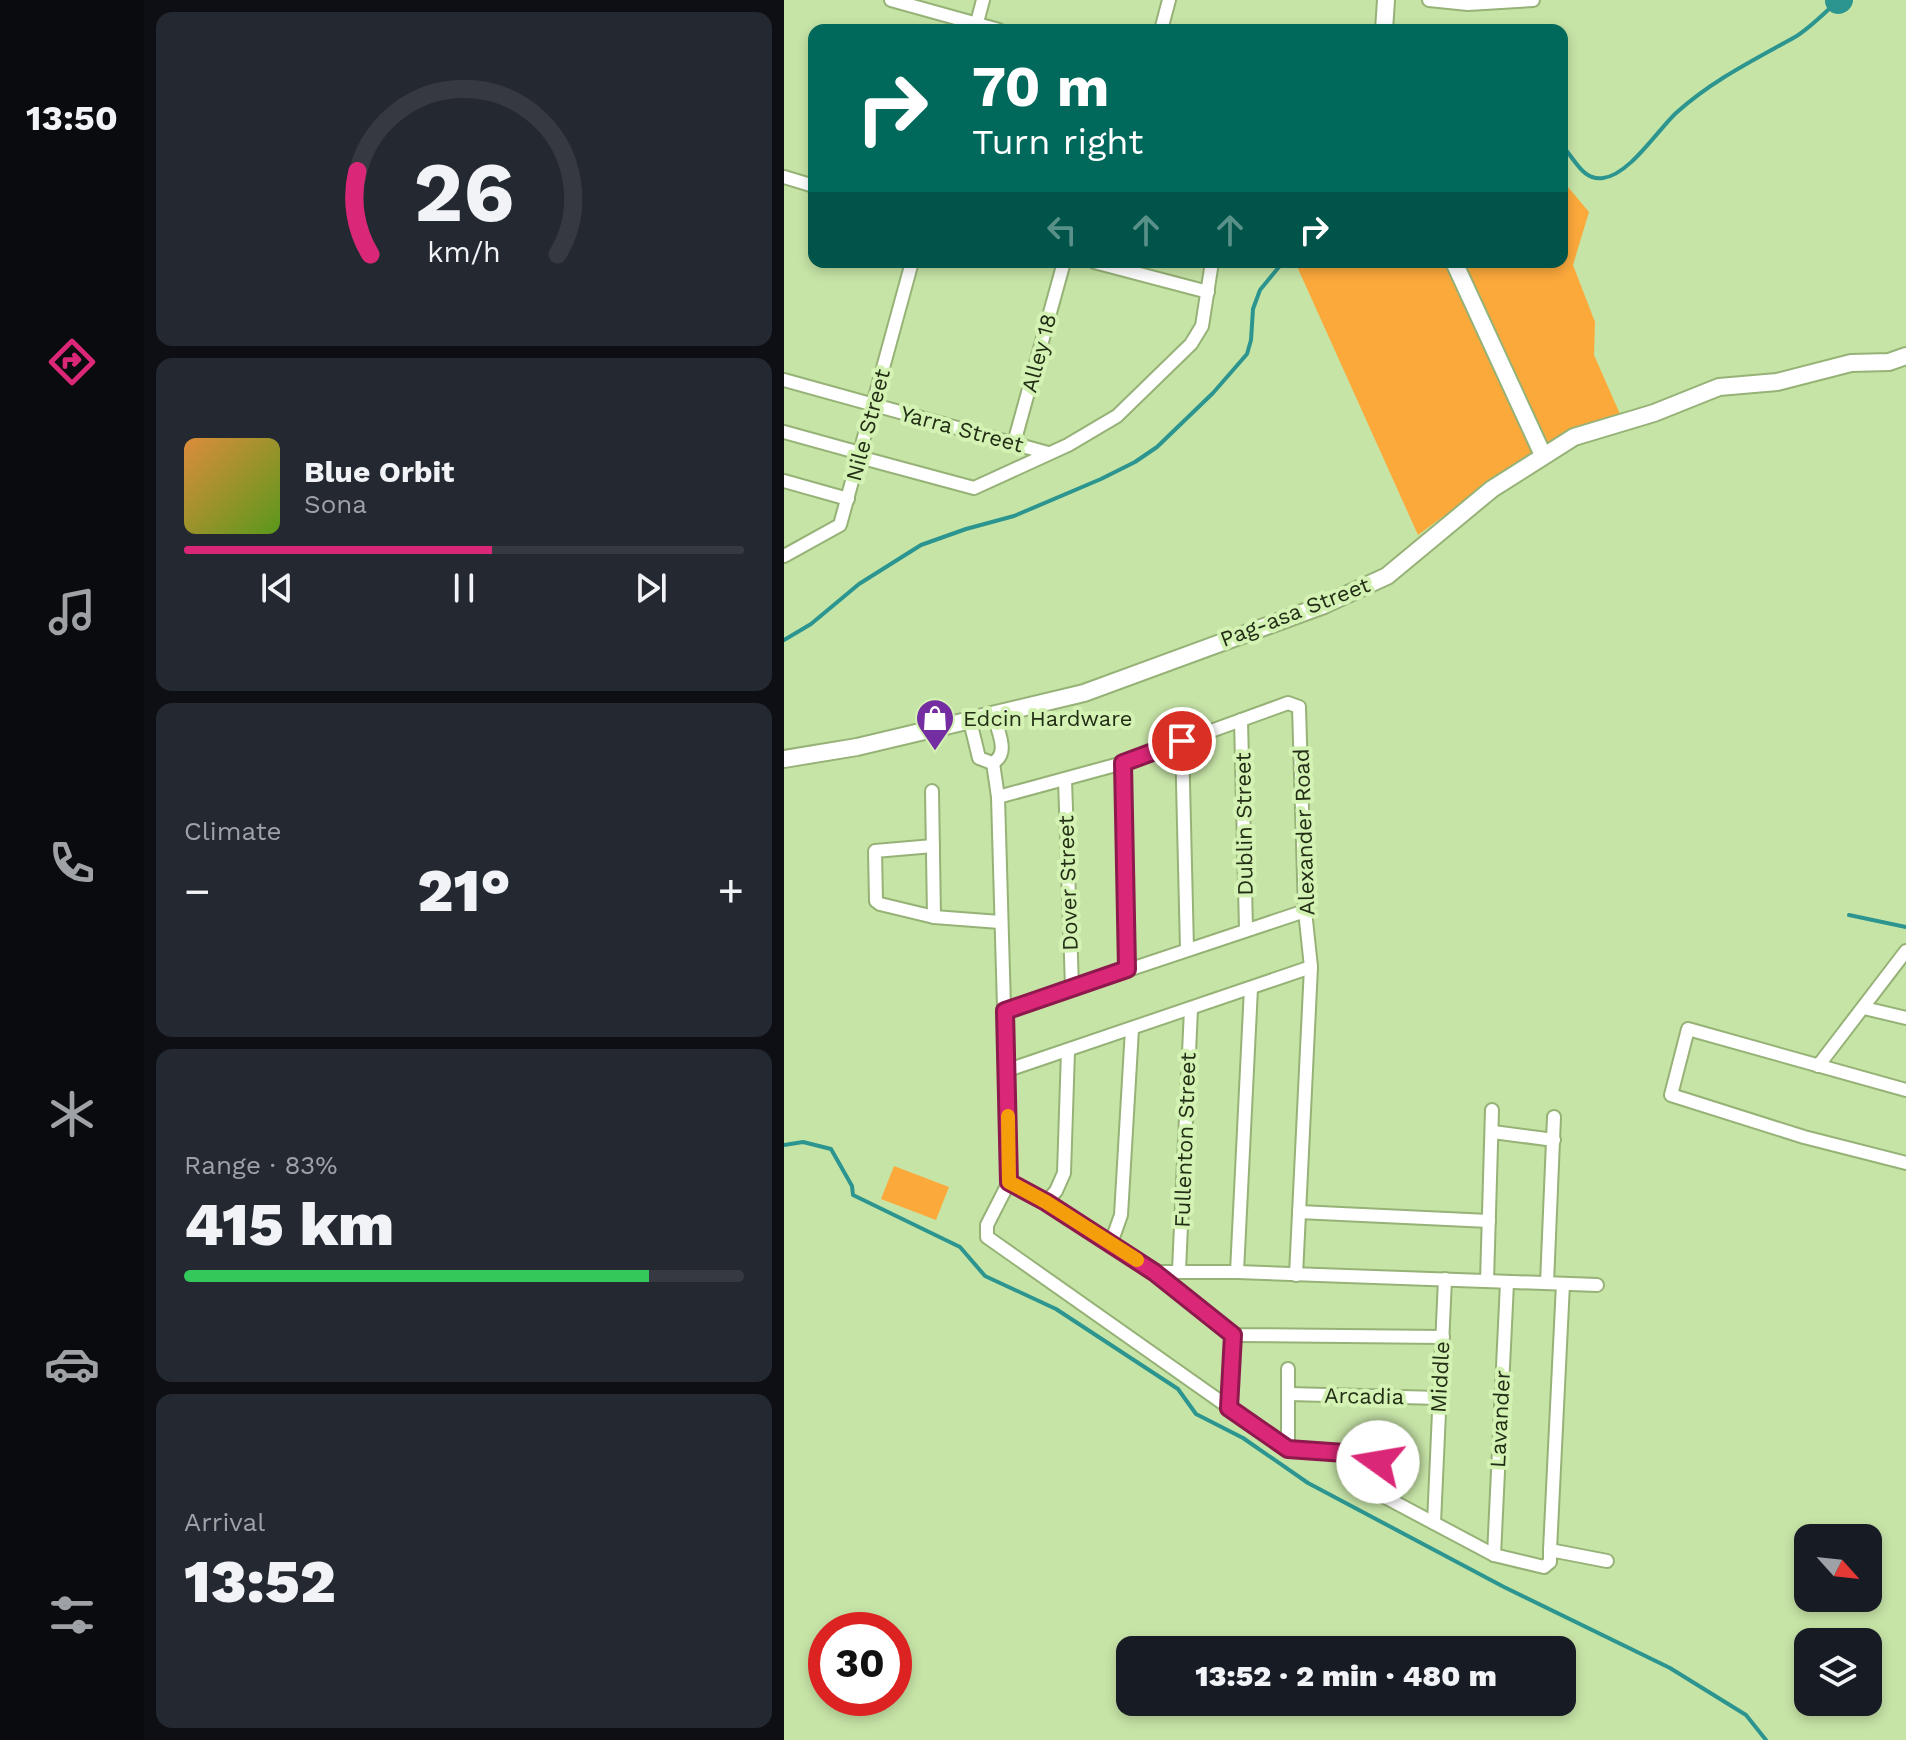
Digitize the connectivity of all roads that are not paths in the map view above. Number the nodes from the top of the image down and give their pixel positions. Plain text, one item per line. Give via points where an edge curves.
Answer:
1 (891, 0) edge
2 (983, 0) edge
3 (1169, 0) edge
4 (1386, 0) edge
5 (1429, 0) edge
6 (1533, 0) edge
7 (967, 24) edge
8 (977, 24) edge
9 (1163, 24) edge
10 (1384, 24) edge
11 (784, 177) edge
12 (808, 184) edge
13 (910, 268) edge
14 (1062, 268) edge
15 (1117, 268) edge
16 (1211, 268) edge
17 (1457, 268) edge
18 (1208, 292) junction
19 (1906, 356) edge
20 (784, 380) edge
21 (874, 404) junction
22 (784, 432) edge
23 (1014, 443) junction
24 (1048, 453) junction
25 (860, 455) junction
26 (1543, 455) junction
27 (784, 481) edge
28 (848, 499) junction
29 (784, 556) edge
30 (994, 715) junction
31 (1241, 720) junction
32 (970, 721) junction
33 (1182, 741) junction
34 (784, 759) edge
35 (993, 763) junction
36 (1123, 763) junction
37 (1065, 780) junction
38 (932, 791) dead end
39 (998, 797) junction
40 (933, 846) junction
41 (1305, 911) junction
42 (934, 917) junction
43 (1000, 922) junction
44 (1246, 929) junction
45 (1187, 949) junction
46 (1906, 951) edge
47 (1311, 967) junction
48 (1127, 969) junction
49 (1072, 987) junction
50 (1251, 988) junction
51 (1864, 1008) junction
52 (1191, 1009) junction
53 (1005, 1011) junction
54 (1906, 1018) edge
55 (1132, 1029) junction
56 (1068, 1051) junction
57 (1818, 1066) junction
58 (1008, 1070) junction
59 (1906, 1090) edge
60 (1492, 1110) dead end
61 (1554, 1117) dead end
62 (1493, 1132) junction
63 (1554, 1140) junction
64 (1906, 1163) edge
65 (1009, 1182) junction
66 (1046, 1202) junction
67 (1299, 1212) junction
68 (1489, 1221) junction
69 (1111, 1243) junction
70 (1179, 1270) junction
71 (1154, 1272) junction
72 (1237, 1272) junction
73 (1296, 1275) junction
74 (1445, 1279) junction
75 (1487, 1281) junction
76 (1507, 1283) junction
77 (1547, 1283) junction
78 (1563, 1284) junction
79 (1597, 1285) dead end
80 (1233, 1335) junction
81 (1443, 1337) junction
82 (1288, 1369) dead end
83 (1289, 1394) junction
84 (1439, 1398) junction
85 (1229, 1408) junction
86 (1288, 1449) junction
87 (1434, 1523) junction
88 (1550, 1550) junction
89 (1494, 1555) junction
90 (1607, 1561) dead end

1 - 7 street
2 - 8 street
3 - 9 street
4 - 10 street
5 - 6 street
11 - 12 street
13 - 21 street, Nile Street
14 - 23 street, Alley 18
15 - 18 street
16 - 18 street
17 - 26 street
18 - 24 street via 1202,326 1182,353 1117,416
19 - 26 street, Pag-asa Street via 1851,363 1777,382 1719,387 1574,437
20 - 21 street, Yarra Street
21 - 23 street, Yarra Street
21 - 25 street, Nile Street
22 - 25 street
23 - 24 street, Yarra Street
24 - 25 street via 974,488
25 - 28 street, Nile Street
26 - 30 street, Pag-asa Street via 1492,489 1387,576 1324,605 1084,693
27 - 28 street
28 - 29 street, Nile Street via 840,525
30 - 32 street, Pag-asa Street
30 - 35 street via 1003,752
31 - 33 street, Alexander Road
31 - 41 street, Alexander Road via 1288,703 1300,710
31 - 44 street, Dublin Street
32 - 34 street, Pag-asa Street
32 - 35 street via 979,758
33 - 36 street, Alexander Road
33 - 45 street
35 - 39 street
36 - 37 street, Alexander Road
36 - 48 street
37 - 39 street, Alexander Road
37 - 49 street, Dover Street
38 - 40 street
39 - 43 street
40 - 42 street
40 - 42 street via 879,849 874,856 876,901
41 - 44 street
41 - 47 street, Alexander Road
42 - 43 street
43 - 53 street
44 - 45 street
45 - 48 street
46 - 51 street
47 - 50 street
47 - 67 street, Alexander Road
48 - 49 street
49 - 53 street
50 - 52 street
50 - 72 street
51 - 54 street
51 - 57 street
52 - 55 street
52 - 70 street, Fullenton Street
53 - 58 street
55 - 56 street
55 - 69 street via 1121,1215
56 - 58 street
56 - 66 street via 1064,1173
57 - 59 street
57 - 64 street via 1688,1029 1671,1095
58 - 65 street
60 - 62 street
61 - 63 street
62 - 63 street
62 - 68 street
63 - 77 street
65 - 66 street
65 - 85 street via 987,1225 987,1237
66 - 69 street
67 - 68 street
67 - 73 street, Alexander Road
68 - 75 street
69 - 71 street
70 - 71 street
70 - 72 street
71 - 80 street
72 - 73 street
73 - 74 street
74 - 75 street
74 - 81 street, Middle
75 - 76 street
76 - 77 street
76 - 89 street, Lavander
77 - 78 street
78 - 79 street
78 - 88 street
80 - 81 street
80 - 85 street
81 - 84 street, Middle
82 - 83 street
83 - 84 street, Arcadia
83 - 86 street
84 - 87 street, Middle
85 - 86 street
86 - 87 street via 1373,1455 1379,1491
87 - 89 street
88 - 89 street via 1544,1567
88 - 90 street

